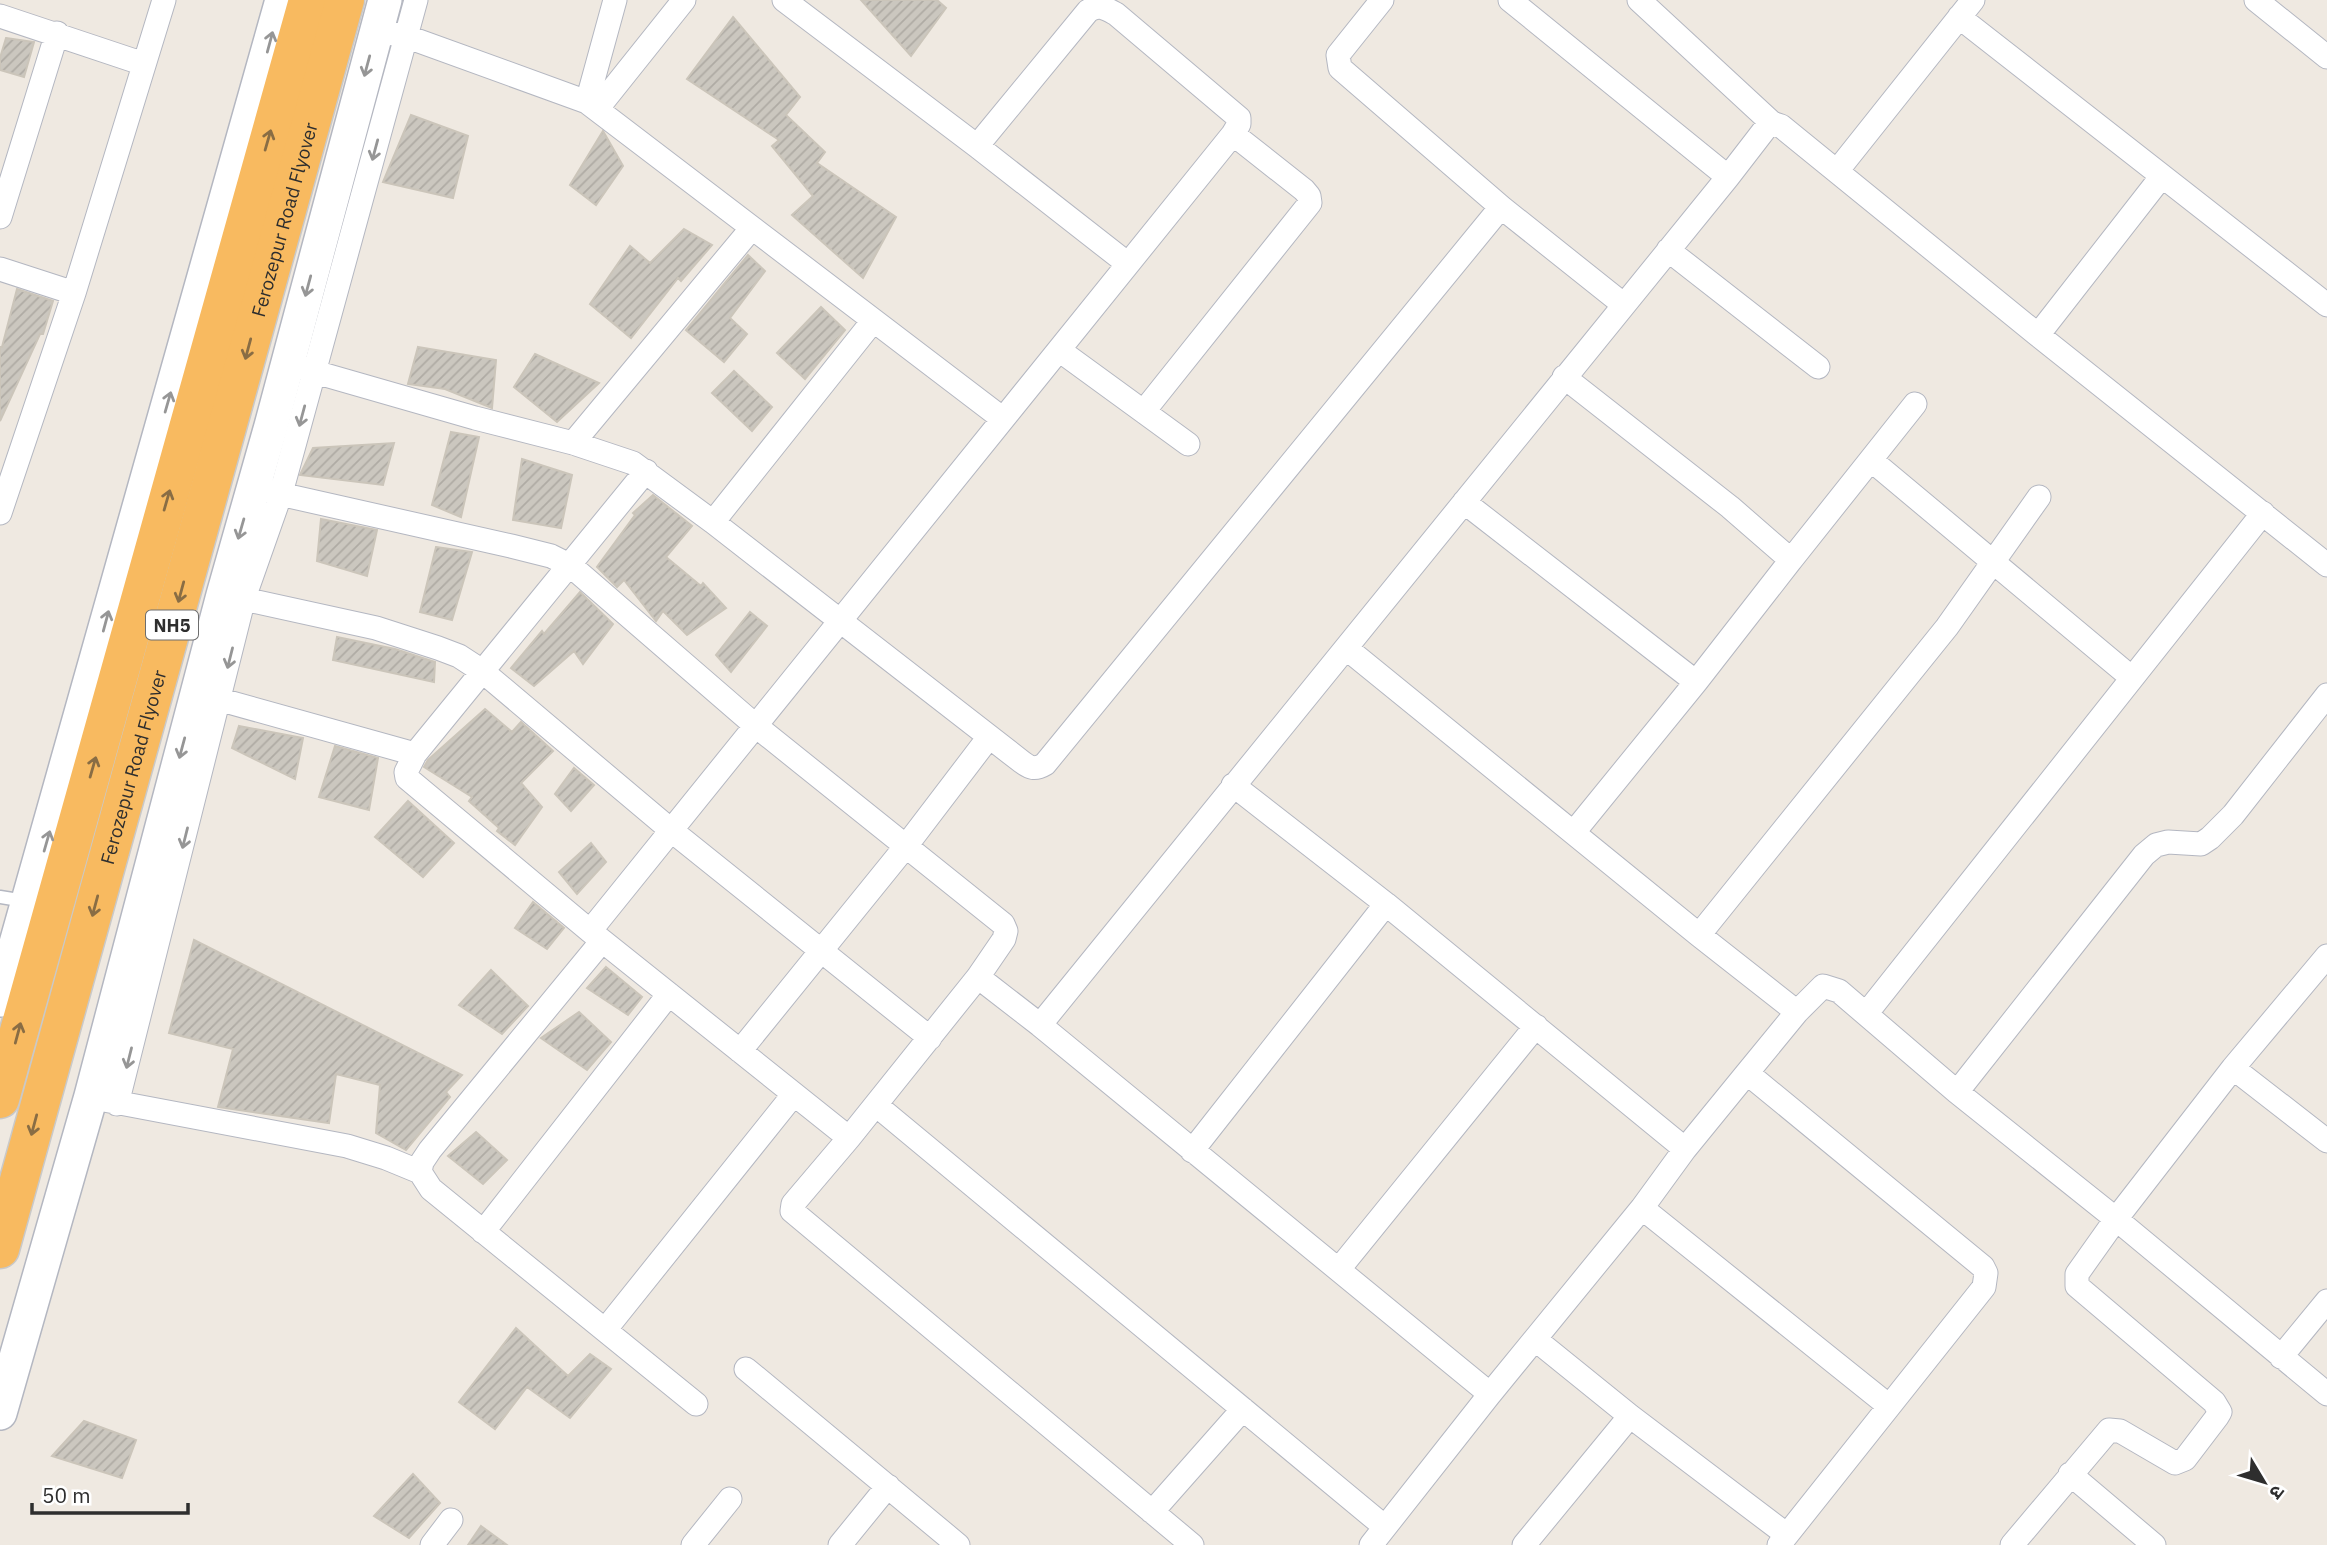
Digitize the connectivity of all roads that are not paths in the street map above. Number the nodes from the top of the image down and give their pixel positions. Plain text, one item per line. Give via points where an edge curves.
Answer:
1 (164, 0) edge
2 (282, 0) edge
3 (307, 0) edge
4 (345, 0) edge
5 (416, 0) edge
6 (615, 0) edge
7 (684, 0) edge
8 (784, 0) edge
9 (1382, 0) edge
10 (1510, 0) edge
11 (1639, 0) edge
12 (2256, 0) edge
13 (1966, 9) edge
14 (2, 13) edge
15 (389, 22) edge
16 (57, 33) junction
17 (2327, 57) edge
18 (144, 64) junction
19 (592, 106) junction
20 (1772, 123) junction
21 (1233, 134) junction
22 (977, 146) junction
23 (1838, 171) junction
24 (2162, 176) junction
25 (1728, 177) junction
26 (1501, 206) junction
27 (0, 217) edge
28 (751, 229) junction
29 (1668, 250) junction
30 (1128, 264) junction
31 (0, 269) edge
32 (74, 293) junction
33 (1624, 305) junction
34 (2327, 305) edge
35 (873, 321) junction
36 (2038, 335) junction
37 (1059, 350) junction
38 (1818, 367) dead end
39 (301, 368) junction
40 (1564, 377) junction
41 (1915, 404) dead end
42 (1144, 411) junction
43 (1003, 419) junction
44 (573, 443) junction
45 (1188, 444) dead end
46 (1871, 460) junction
47 (646, 471) junction
48 (267, 491) junction
49 (2039, 497) dead end
50 (1464, 502) junction
51 (0, 513) edge
52 (2263, 513) junction
53 (713, 522) junction
54 (1791, 560) junction
55 (1993, 561) junction
56 (2327, 565) edge
57 (570, 566) junction
58 (234, 596) junction
59 (839, 621) junction
60 (1346, 648) junction
61 (482, 671) junction
62 (2132, 678) junction
63 (1696, 682) junction
64 (2327, 695) edge
65 (208, 697) junction
66 (755, 726) junction
67 (989, 737) junction
68 (415, 754) junction
69 (1233, 785) junction
70 (672, 831) junction
71 (1574, 832) junction
72 (906, 846) junction
73 (14, 900) edge
74 (1386, 904) junction
75 (1699, 935) junction
76 (596, 936) junction
77 (820, 950) junction
78 (2327, 956) edge
79 (978, 977) junction
80 (669, 994) junction
81 (0, 1000) edge
82 (1797, 1012) junction
83 (1866, 1014) junction
84 (1040, 1025) junction
85 (1536, 1026) junction
86 (930, 1038) junction
87 (740, 1051) junction
88 (2233, 1068) junction
89 (1747, 1073) junction
90 (1957, 1092) junction
91 (794, 1094) junction
92 (0, 1099) edge
93 (104, 1100) junction
94 (876, 1105) junction
95 (849, 1138) junction
96 (2327, 1141) edge
97 (1685, 1149) junction
98 (1192, 1151) junction
99 (420, 1172) junction
100 (1642, 1209) junction
101 (2116, 1219) junction
102 (483, 1232) junction
103 (0, 1249) edge
104 (1339, 1269) junction
105 (2327, 1301) edge
106 (605, 1330) junction
107 (1536, 1340) junction
108 (2281, 1357) junction
109 (746, 1369) dead end
110 (1490, 1394) junction
111 (2327, 1394) edge
112 (696, 1404) dead end
113 (1889, 1406) junction
114 (1243, 1409) junction
115 (0, 1413) edge
116 (1630, 1416) junction
117 (2070, 1474) junction
118 (888, 1486) junction
119 (730, 1499) dead end
120 (1152, 1512) junction
121 (451, 1520) dead end
122 (1378, 1536) edge
123 (1783, 1540) edge
124 (432, 1545) edge
125 (692, 1545) edge
126 (840, 1545) edge
127 (958, 1545) edge
128 (1192, 1545) edge
129 (1524, 1545) edge
130 (2012, 1545) edge
131 (2154, 1545) edge

1 - 18 street
73 -> 2 main road via 133,522
92 -> 3 highway, Ferozepur Road Flyover / NH5
4 -> 103 highway, Ferozepur Road Flyover / NH5
5 - 15 street
6 - 19 street
7 - 19 street
8 - 22 street
9 - 26 street via 1338,55 1340,68
10 - 25 street
11 - 20 street
12 - 17 street
13 - 23 street
13 - 24 street
14 - 16 street
15 - 19 street
15 -> 39 main road
16 - 18 street
16 - 27 street
18 - 32 street
19 - 28 street
20 - 23 street
20 - 25 street
21 - 22 street via 1239,124 1237,115 1116,14 1096,6
21 - 30 street
21 - 42 street via 1304,190 1310,204
22 - 30 street
23 - 36 street
24 - 34 street
24 - 36 street
25 - 29 street
26 - 33 street
26 - 67 street via 1045,764 1029,767
28 - 35 street
28 - 44 street
29 - 33 street
29 - 38 street
30 - 37 street
31 - 32 street
32 - 51 street
33 - 40 street
35 - 43 street
35 - 53 street
36 - 52 street
37 - 42 street
37 - 43 street
39 - 44 street
39 -> 48 main road
40 - 50 street
40 - 54 street
41 - 46 street
42 - 45 street
43 - 59 street
44 - 47 street
46 - 54 street
46 - 55 street
47 - 53 street
47 - 57 street
48 - 57 street via 511,546
48 -> 58 main road
49 - 55 street
50 - 60 street
50 - 63 street
52 - 56 street
52 - 62 street
53 - 59 street
54 - 63 street
55 - 62 street
55 - 75 street via 1947,627
57 - 61 street
57 - 66 street
58 - 61 street via 376,628 459,656
58 -> 65 main road
59 - 66 street
59 - 67 street
60 - 69 street
60 - 71 street
61 - 68 street
61 - 70 street
62 - 83 street
63 - 71 street
64 - 90 street via 2210,838 2201,844 2156,845 2144,855
65 - 68 street
65 -> 93 main road
66 - 70 street
66 - 72 street
67 - 72 street
68 - 76 street via 406,772 411,783
69 - 74 street
69 - 84 street
70 - 76 street
70 - 77 street
71 - 75 street
72 - 77 street
72 - 79 street via 1003,925 1004,939
73 - 81 main road
74 - 85 street
74 - 98 street
75 - 82 street
76 - 80 street
76 - 99 street via 429,1150
77 - 86 street
77 - 87 street
78 - 88 street
79 - 84 street
79 - 86 street
80 - 87 street
80 - 102 street
82 - 83 street via 1822,986 1839,991
82 - 89 street
83 - 90 street
84 - 98 street
85 - 97 street
85 - 104 street
86 - 94 street
87 - 91 street
88 - 96 street
88 - 101 street
89 - 97 street
89 - 113 street via 1986,1273 1984,1287
90 - 101 street
91 - 95 street
91 - 106 street
93 - 99 street via 346,1146
93 - 115 main road
94 - 95 street
94 - 114 street
95 - 120 street via 793,1204 796,1216
97 - 100 street
98 - 104 street
99 - 102 street via 431,1189
100 - 107 street
100 - 113 street
101 - 108 street
101 - 117 street via 2077,1274 2077,1286 2214,1402 2220,1412 2180,1462 2166,1460 2120,1431 2109,1430
102 - 106 street
104 - 110 street
105 - 108 street
106 - 112 street
107 - 110 street
107 - 116 street
108 - 111 street
109 - 118 street
110 - 122 street
113 - 123 street
114 - 120 street
114 - 122 street
116 - 123 street
116 - 129 street
117 - 130 street
117 - 131 street
118 - 126 street
118 - 127 street
119 - 125 street
120 - 128 street
121 - 124 street

